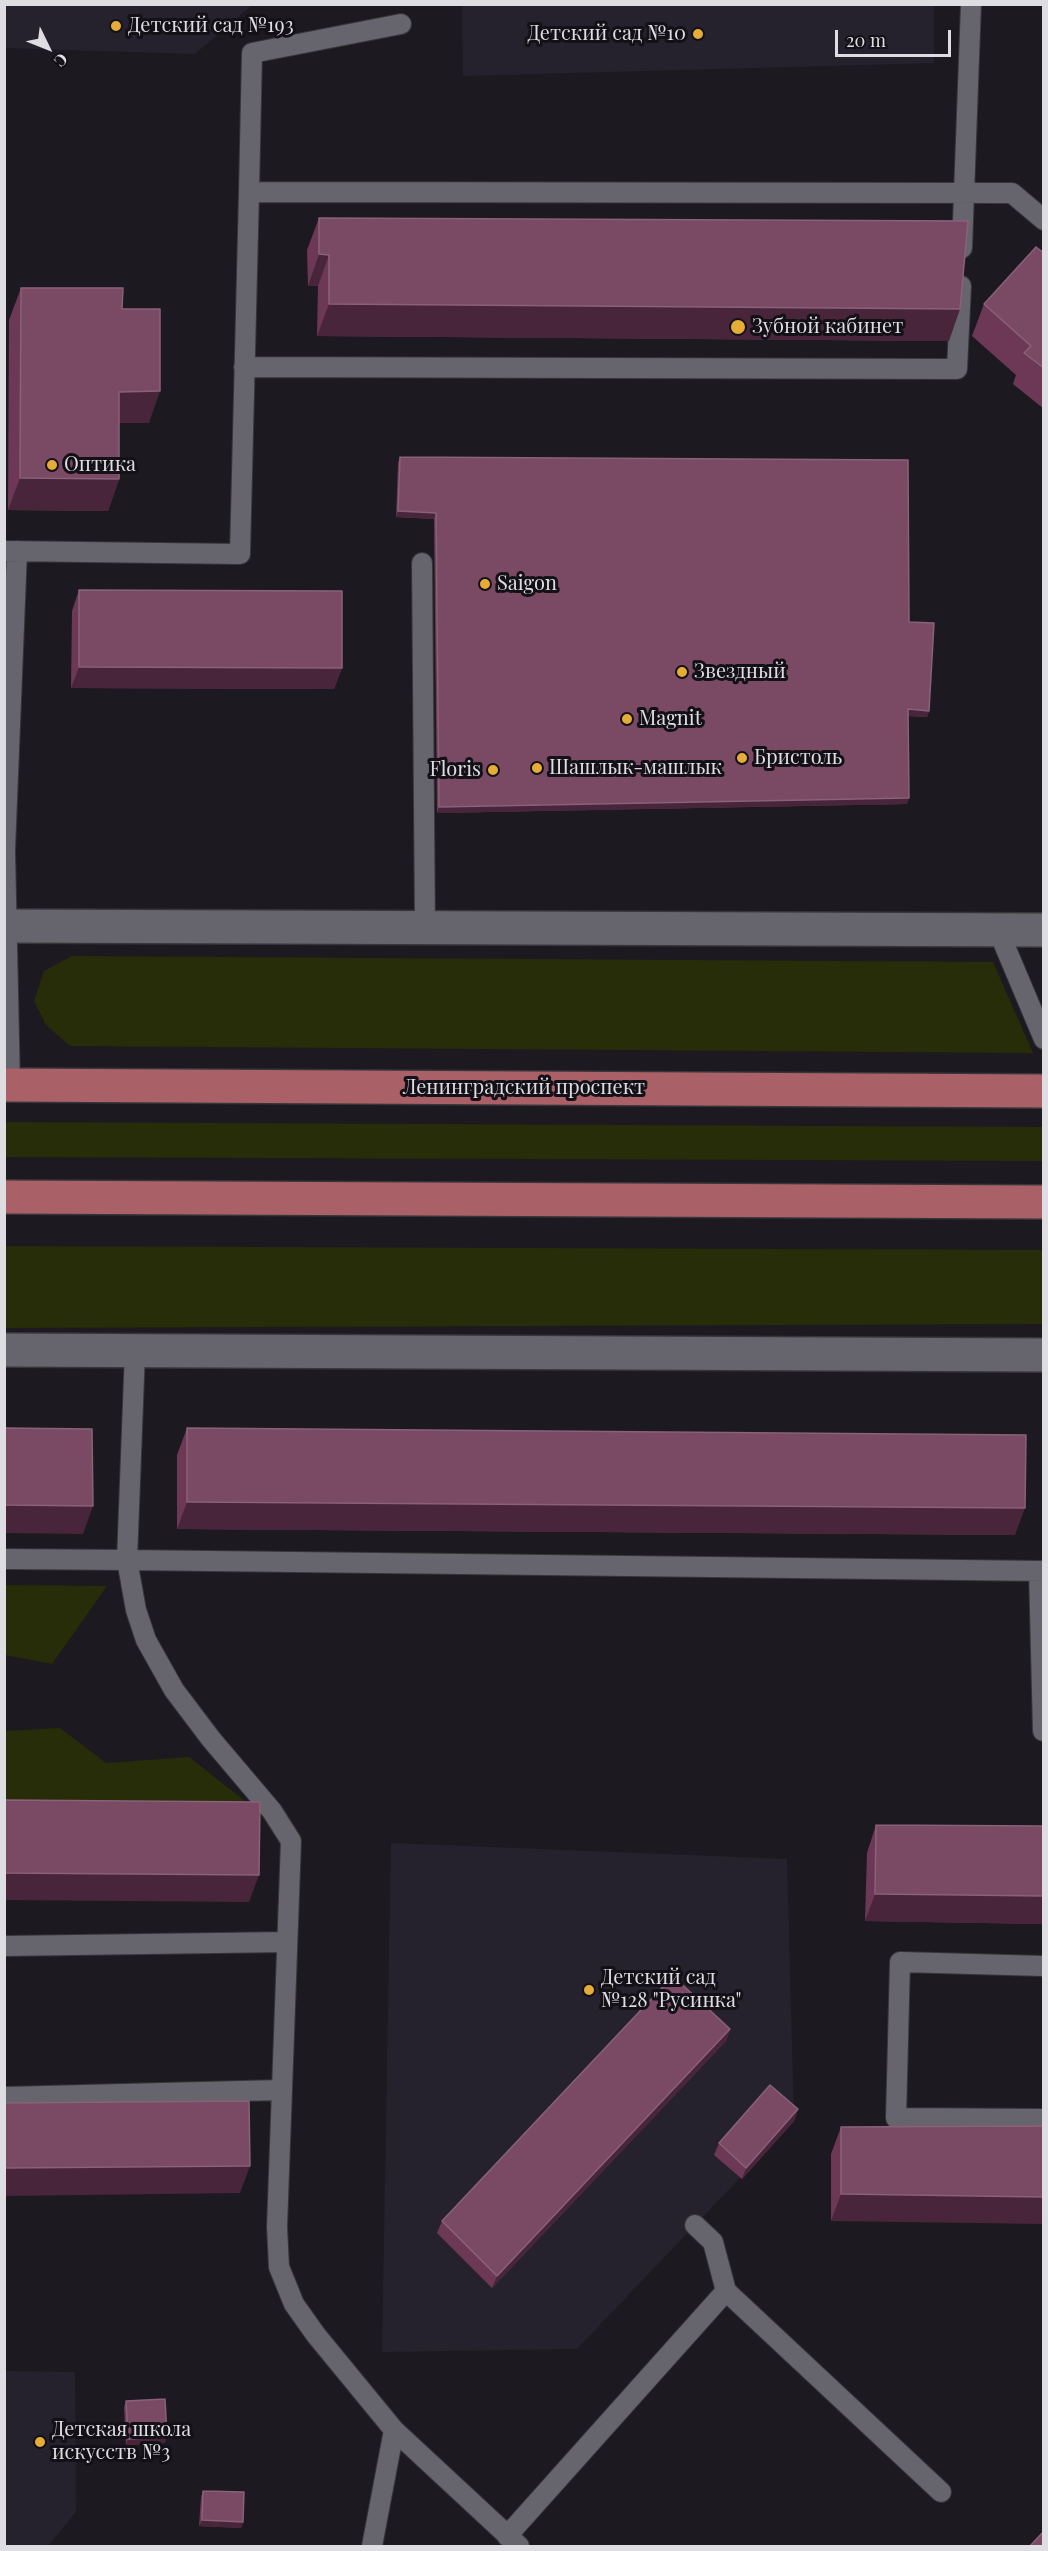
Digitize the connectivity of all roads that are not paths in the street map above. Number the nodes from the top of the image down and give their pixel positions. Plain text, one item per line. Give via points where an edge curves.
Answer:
1 (971, 4) edge
2 (401, 24) dead end
3 (249, 192) junction
4 (964, 193) junction
5 (1044, 220) edge
6 (244, 367) junction
7 (11, 551) edge
8 (422, 563) dead end
9 (9, 631) edge
10 (5, 926) edge
11 (424, 929) junction
12 (999, 930) junction
13 (1044, 930) edge
14 (1044, 1039) edge
15 (7, 1085) edge
16 (1044, 1091) edge
17 (4, 1197) edge
18 (1044, 1202) edge
19 (4, 1350) edge
20 (135, 1352) junction
21 (1044, 1355) edge
22 (4, 1559) edge
23 (127, 1560) junction
24 (1041, 1571) edge
25 (1043, 1731) edge
26 (287, 1942) junction
27 (4, 1946) edge
28 (1044, 1966) edge
29 (281, 2090) junction
30 (4, 2097) edge
31 (1044, 2119) edge
32 (695, 2224) dead end
33 (726, 2291) junction
34 (394, 2430) junction
35 (941, 2492) dead end
36 (513, 2541) edge
37 (372, 2547) edge

1 - 4 lane
2 - 3 lane via 252,52
3 - 4 lane
3 - 6 lane
4 - 5 lane via 1012,193
4 - 6 lane via 957,369
6 - 7 lane via 240,554
7 - 9 lane
8 - 11 lane
9 - 10 lane
10 - 11 street
10 - 15 lane
11 - 12 street
12 - 13 street
12 - 14 lane
15 - 16 main road, Ленинградский проспект
17 - 18 main road
19 - 20 street
20 - 21 street
20 - 23 lane
22 - 23 lane
23 - 24 lane
23 - 26 lane via 146,1640 174,1690 272,1811 291,1841
24 - 25 lane
26 - 27 lane
26 - 29 lane
28 - 31 lane via 900,1962 896,2118
29 - 30 lane
29 - 34 lane via 279,2267 294,2304
32 - 33 lane via 713,2242
33 - 35 lane
33 - 36 lane
34 - 36 lane
34 - 37 lane

